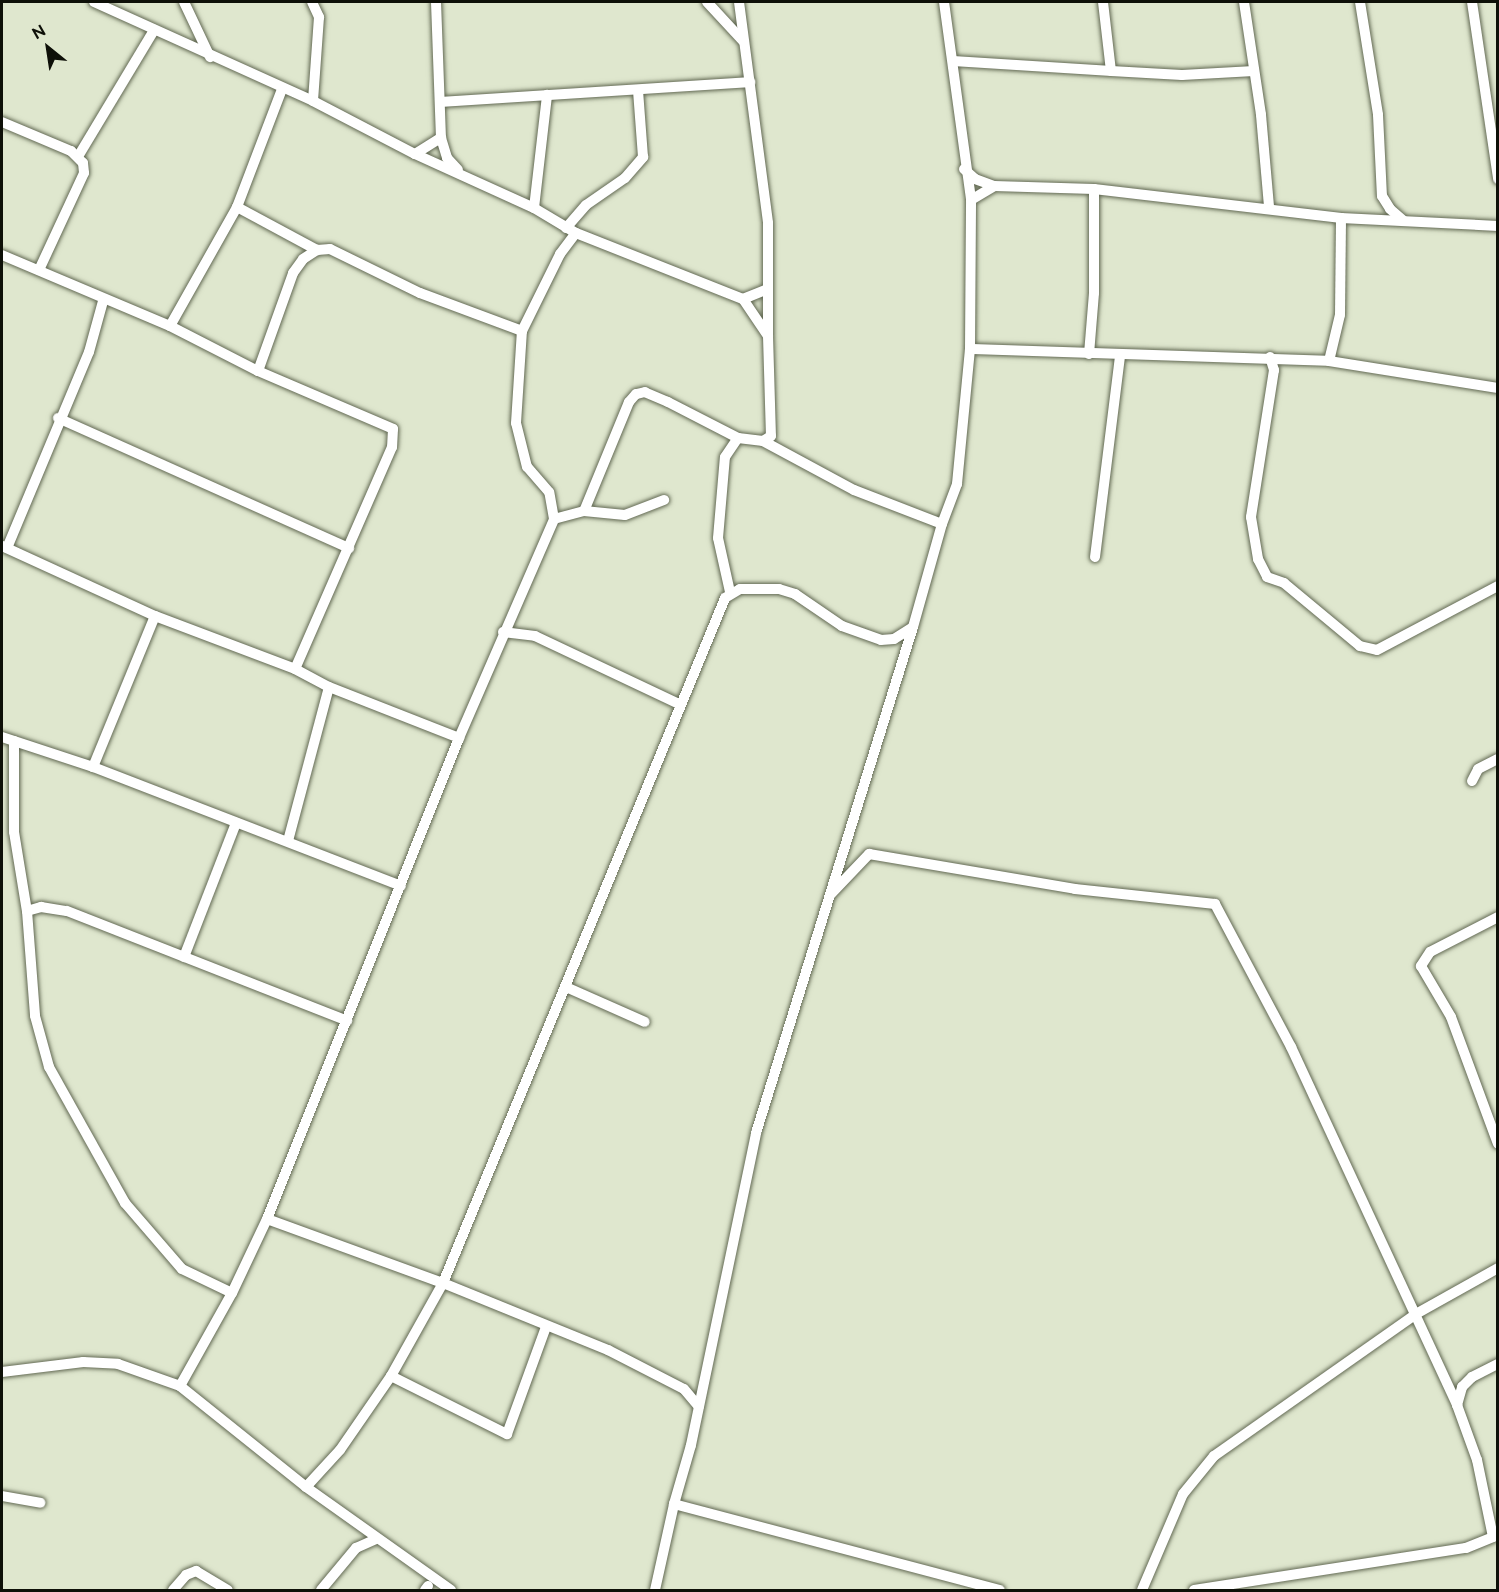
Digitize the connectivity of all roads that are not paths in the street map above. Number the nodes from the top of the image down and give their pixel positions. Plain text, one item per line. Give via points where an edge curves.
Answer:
1 (94, 2) edge
2 (184, 2) edge
3 (312, 2) edge
4 (436, 2) edge
5 (707, 2) edge
6 (739, 2) edge
7 (944, 2) edge
8 (1103, 2) edge
9 (1244, 2) edge
10 (1360, 2) edge
11 (1472, 2) edge
12 (154, 30) junction
13 (744, 42) junction
14 (210, 57) junction
15 (954, 61) junction
16 (1111, 71) junction
17 (1254, 71) junction
18 (750, 82) junction
19 (282, 89) junction
20 (638, 90) junction
21 (548, 95) junction
22 (313, 101) junction
23 (441, 102) junction
24 (2, 122) edge
25 (441, 138) junction
26 (414, 154) junction
27 (79, 155) junction
28 (964, 169) junction
29 (460, 172) junction
30 (1497, 179) edge
31 (994, 186) junction
32 (1094, 189) junction
33 (970, 200) junction
34 (237, 207) junction
35 (1269, 207) junction
36 (534, 208) junction
37 (1341, 218) junction
38 (1404, 221) junction
39 (1497, 226) edge
40 (571, 230) junction
41 (317, 250) junction
42 (2, 255) edge
43 (39, 270) junction
44 (768, 289) junction
45 (743, 299) junction
46 (103, 301) junction
47 (170, 326) junction
48 (522, 331) junction
49 (768, 336) junction
50 (970, 349) junction
51 (1089, 354) junction
52 (1120, 356) junction
53 (1270, 357) junction
54 (1329, 361) junction
55 (258, 371) junction
56 (1497, 388) edge
57 (58, 418) junction
58 (738, 438) junction
59 (763, 441) junction
60 (664, 500) dead end
61 (585, 511) junction
62 (554, 519) junction
63 (942, 524) junction
64 (4, 547) edge
65 (349, 548) junction
66 (1095, 557) dead end
67 (1497, 586) edge
68 (730, 592) junction
69 (155, 616) junction
70 (913, 627) junction
71 (503, 633) junction
72 (296, 669) junction
73 (329, 687) junction
74 (681, 705) junction
75 (2, 737) edge
76 (459, 738) junction
77 (14, 741) junction
78 (1497, 759) edge
79 (93, 767) junction
80 (1472, 781) dead end
81 (236, 824) junction
82 (288, 841) junction
83 (401, 886) junction
84 (830, 895) junction
85 (27, 911) junction
86 (1497, 917) edge
87 (184, 957) junction
88 (566, 987) junction
89 (347, 1021) junction
90 (645, 1022) dead end
91 (1497, 1144) edge
92 (267, 1219) junction
93 (1497, 1268) edge
94 (443, 1283) junction
95 (232, 1293) junction
96 (1416, 1314) junction
97 (546, 1328) junction
98 (1497, 1364) edge
99 (2, 1372) edge
100 (391, 1376) junction
101 (180, 1386) junction
102 (1457, 1405) junction
103 (699, 1407) junction
104 (306, 1487) junction
105 (2, 1496) edge
106 (40, 1503) dead end
107 (674, 1504) junction
108 (356, 1524) junction
109 (376, 1539) junction
110 (356, 1548) junction
111 (173, 1590) edge
112 (228, 1590) edge
113 (321, 1590) edge
114 (451, 1590) edge
115 (655, 1590) edge
116 (1000, 1590) edge
117 (1142, 1590) edge
118 (1194, 1590) edge

1 - 12 street
2 - 14 street
3 - 22 street via 319,28
4 - 23 street
5 - 13 street
6 - 13 street
7 - 15 street
8 - 16 street
9 - 17 street
10 - 38 street via 1378,115 1382,196
11 - 30 street
12 - 14 street
12 - 27 street
13 - 18 street
14 - 19 street
15 - 16 street
15 - 28 street
16 - 17 street via 1182,75
17 - 35 street
18 - 20 street
18 - 44 street via 768,223
19 - 22 street
19 - 34 street
20 - 21 street
20 - 40 street via 643,157 625,177 586,205
21 - 23 street
21 - 36 street
22 - 26 street
23 - 25 street
24 - 27 street
25 - 26 street
25 - 29 street via 447,158
26 - 29 street
27 - 43 street via 84,173
28 - 31 street via 975,179
28 - 33 street
29 - 36 street
31 - 32 street
31 - 33 street
32 - 35 street via 1141,197
32 - 51 street via 1094,293
33 - 50 street
34 - 41 street
34 - 47 street
35 - 37 street
36 - 40 street
37 - 38 street
37 - 54 street via 1340,315
38 - 39 street
40 - 45 street
40 - 48 street
41 - 48 street via 330,249 438,300
41 - 55 street via 303,259 294,273
42 - 43 street
43 - 46 street
44 - 45 street
44 - 49 street
45 - 49 street
46 - 47 street
46 - 57 street via 89,352
47 - 55 street
48 - 62 street via 516,423 524,459 549,492
49 - 59 street via 771,436
50 - 51 street
50 - 63 street via 957,484
51 - 52 street
52 - 53 street
52 - 66 street
53 - 54 street
53 - 67 street via 1274,370 1251,517 1258,559 1267,576 1284,583 1360,646 1377,650
54 - 56 street
55 - 65 street via 393,429 396,437
57 - 64 street
57 - 65 street
58 - 59 street
58 - 61 street via 645,392 636,394 629,402
58 - 68 street via 725,457 718,538
59 - 63 street via 854,490
60 - 61 street via 625,515
61 - 62 street
62 - 71 street
63 - 70 street
64 - 69 street
65 - 72 street
68 - 70 street via 787,590 828,618 881,640 894,639
68 - 74 street
69 - 72 street
69 - 79 street
70 - 84 street
71 - 74 street via 535,636
71 - 76 street
72 - 73 street
73 - 76 street
73 - 82 street
74 - 88 street
75 - 77 street
76 - 83 street
77 - 79 street
77 - 85 street via 14,832
78 - 80 street via 1478,769
79 - 81 street
81 - 82 street
81 - 87 street
82 - 83 street
83 - 89 street
84 - 96 street via 869,854 1075,889 1215,904 1291,1047
84 - 103 street via 752,1149
85 - 87 street via 51,907 67,911
85 - 95 street via 35,1016 44,1052 65,1097 114,1188 167,1253 190,1274
86 - 91 street via 1430,952 1421,966 1451,1017
87 - 89 street
88 - 90 street
88 - 94 street
89 - 92 street
92 - 94 street
92 - 95 street
93 - 96 street
94 - 97 street
94 - 100 street
95 - 101 street
96 - 102 street
96 - 117 street via 1214,1456 1184,1494
97 - 100 street via 507,1434
97 - 103 street via 608,1350 667,1379 693,1397
98 - 102 street via 1462,1387
99 - 101 street via 83,1362 118,1364
100 - 104 street via 340,1450
101 - 104 street
102 - 118 street via 1477,1460 1493,1537 1473,1546
103 - 107 street
104 - 108 street
105 - 106 street
107 - 115 street
107 - 116 street
108 - 109 street
108 - 110 street
109 - 110 street
109 - 114 street
110 - 113 street
111 - 112 street via 186,1575 196,1572

